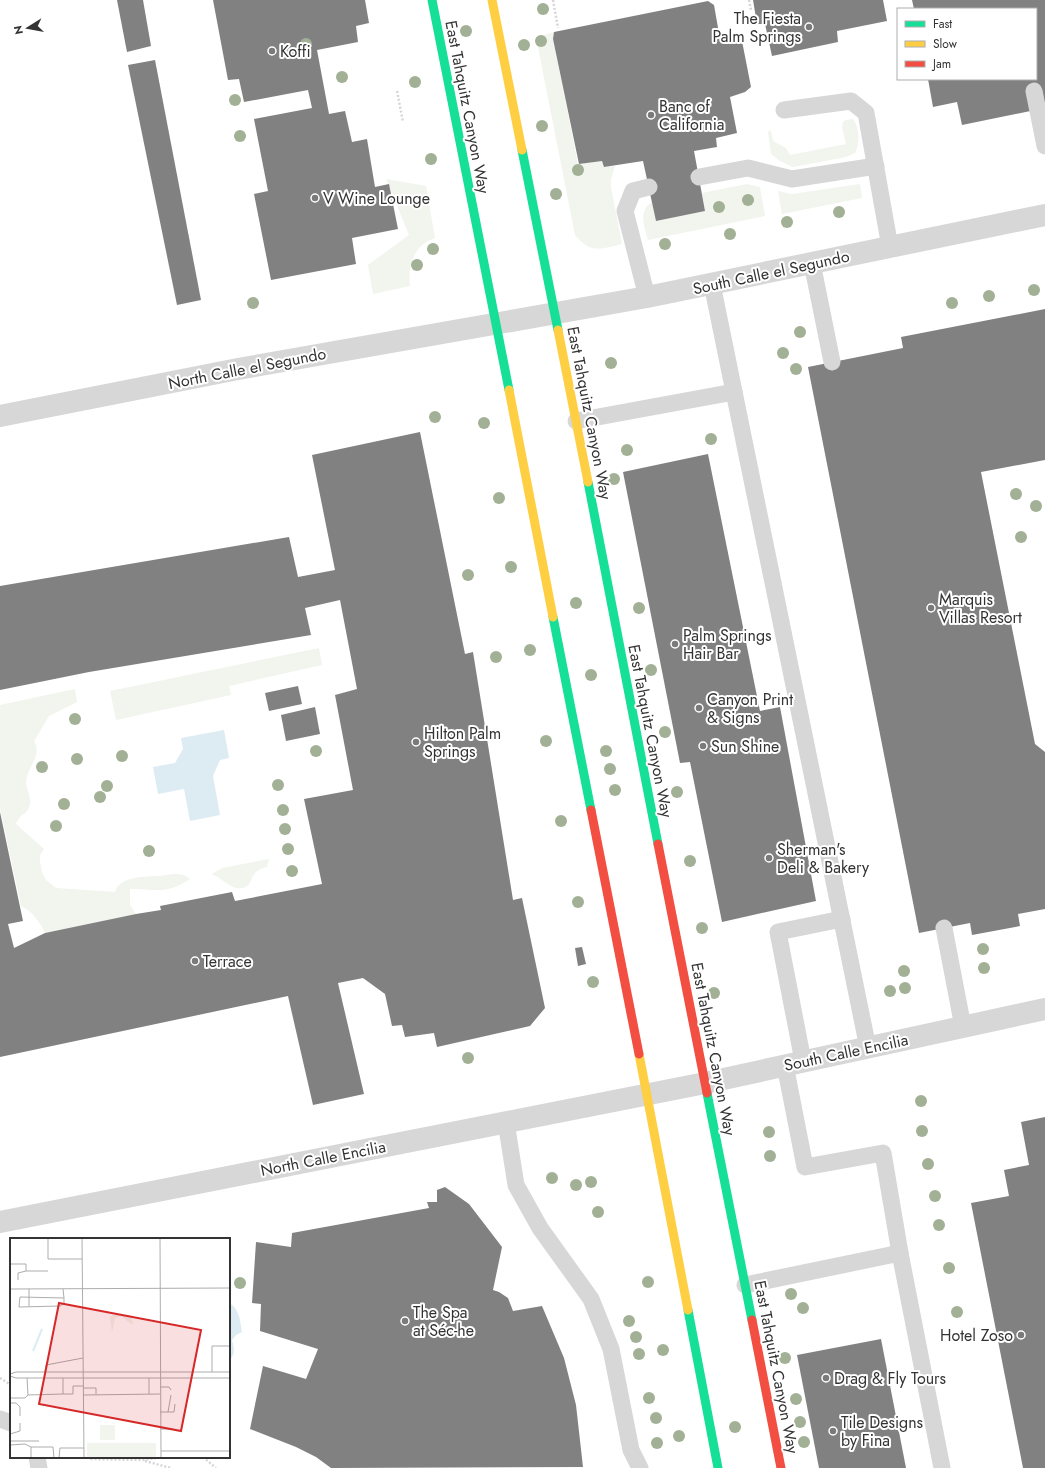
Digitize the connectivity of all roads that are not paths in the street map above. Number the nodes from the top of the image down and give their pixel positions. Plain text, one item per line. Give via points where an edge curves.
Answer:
1 (432, 0) edge
2 (492, 0) edge
3 (1034, 91) dead end
4 (784, 110) dead end
5 (1045, 146) edge
6 (876, 166) junction
7 (699, 177) dead end
8 (649, 187) dead end
9 (1045, 215) edge
10 (890, 247) junction
11 (812, 264) junction
12 (712, 284) junction
13 (647, 297) junction
14 (555, 314) junction
15 (495, 324) junction
16 (832, 362) dead end
17 (734, 392) junction
18 (0, 416) edge
19 (576, 421) junction
20 (842, 919) junction
21 (944, 928) dead end
22 (1045, 1010) edge
23 (963, 1027) junction
24 (868, 1048) junction
25 (794, 1063) junction
26 (704, 1083) junction
27 (647, 1094) junction
28 (506, 1122) junction
29 (0, 1222) edge
30 (900, 1253) junction
31 (745, 1285) junction
32 (0, 1419) edge
33 (10, 1423) edge
34 (37, 1458) edge
35 (39, 1468) edge
36 (640, 1468) edge
37 (718, 1468) edge
38 (781, 1468) edge
39 (942, 1468) edge

1 - 15 main road, East Tahquitz Canyon Way
2 - 14 main road, East Tahquitz Canyon Way
3 - 5 lane
4 - 6 lane via 851,101 866,114
6 - 7 lane via 792,179 748,168
6 - 10 lane
8 - 13 lane via 633,191 625,211
9 - 10 street, South Calle el Segundo
10 - 11 street, South Calle el Segundo
11 - 12 street, South Calle el Segundo
11 - 16 lane
12 - 13 street, South Calle el Segundo
12 - 17 lane
13 - 14 street, South Calle el Segundo
14 - 15 street, South Calle el Segundo
14 - 19 main road, East Tahquitz Canyon Way
15 - 18 street, North Calle el Segundo via 238,369
15 - 27 main road, East Tahquitz Canyon Way
17 - 19 lane
17 - 20 lane
19 - 26 main road, East Tahquitz Canyon Way
20 - 24 lane
20 - 25 lane via 778,932
21 - 23 lane
22 - 23 street, South Calle Encilia
23 - 24 street, South Calle Encilia
24 - 25 street, South Calle Encilia
25 - 26 street, South Calle Encilia
25 - 30 lane via 805,1167 883,1153
26 - 27 street, South Calle Encilia
26 - 31 main road, East Tahquitz Canyon Way
27 - 28 street, North Calle Encilia
27 - 37 main road, East Tahquitz Canyon Way
28 - 29 street, North Calle Encilia
28 - 36 lane via 516,1185 540,1228 591,1299 611,1349 631,1450
30 - 31 lane
30 - 39 lane
31 - 38 main road, East Tahquitz Canyon Way
32 - 33 lane
34 - 35 lane

